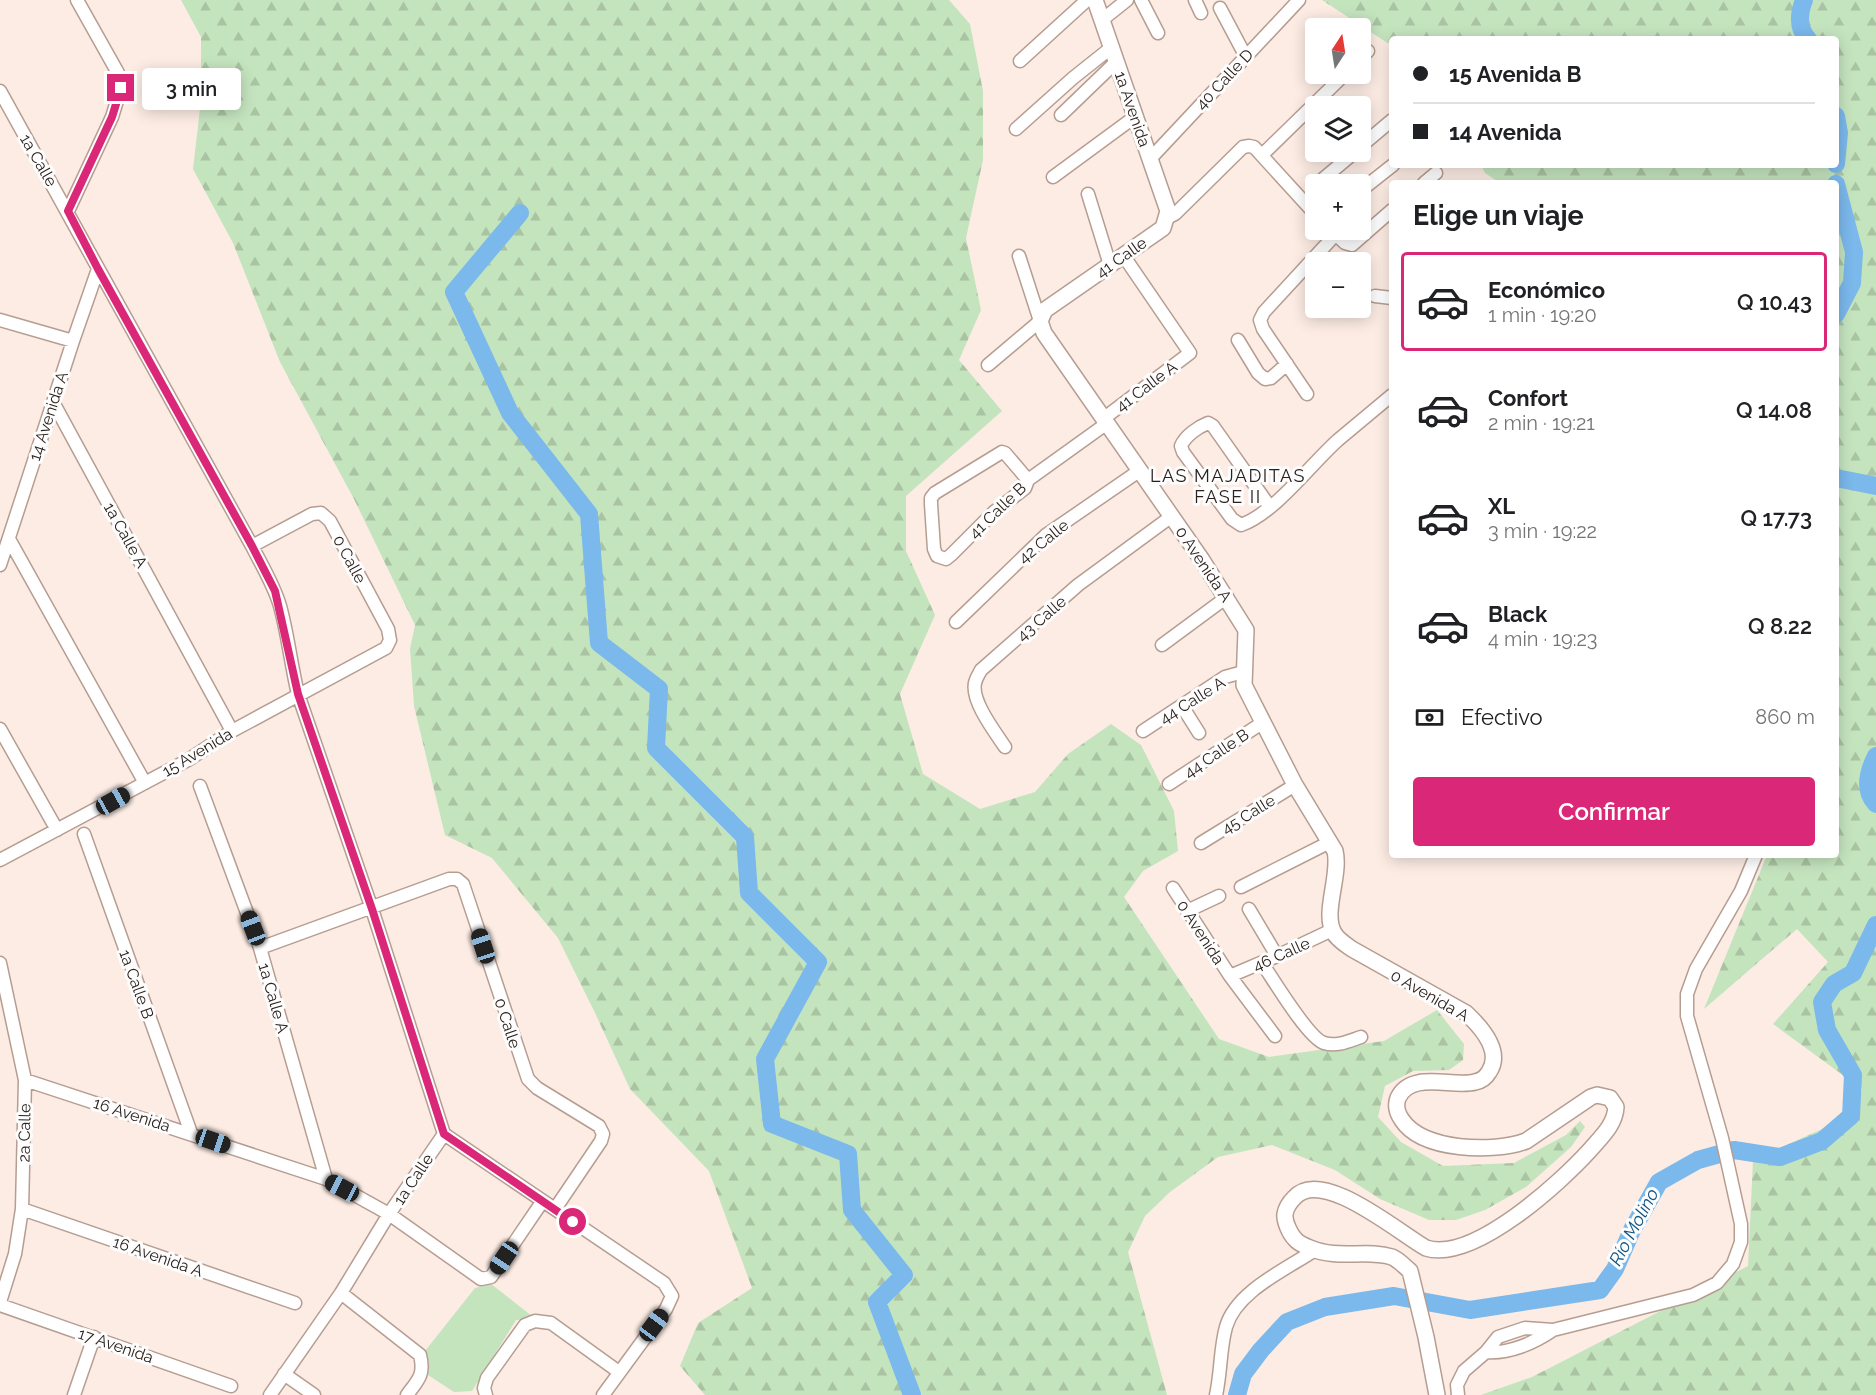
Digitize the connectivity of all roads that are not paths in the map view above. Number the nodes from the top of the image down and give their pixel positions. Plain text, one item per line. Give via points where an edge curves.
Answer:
1 (77, 0) edge
2 (1087, 0) edge
3 (1095, 0) edge
4 (1127, 0) edge
5 (1141, 0) edge
6 (1194, 0) edge
7 (1299, 0) edge
8 (1220, 8) dead end
9 (1201, 13) dead end
10 (1102, 20) junction
11 (1158, 33) dead end
12 (1114, 54) junction
13 (1246, 57) junction
14 (1020, 61) dead end
15 (1335, 84) edge
16 (0, 91) edge
17 (1061, 115) dead end
18 (1136, 116) junction
19 (1389, 123) edge
20 (1016, 129) dead end
21 (1371, 138) edge
22 (1262, 156) junction
23 (1150, 159) junction
24 (1343, 162) edge
25 (1389, 168) edge
26 (1436, 173) dead end
27 (1329, 174) edge
28 (1053, 177) dead end
29 (1428, 180) edge
30 (1371, 182) edge
31 (1088, 194) dead end
32 (1305, 195) edge
33 (1300, 199) junction
34 (1305, 204) edge
35 (68, 211) junction
36 (1389, 213) edge
37 (1167, 218) junction
38 (1371, 228) edge
39 (1326, 240) edge
40 (1342, 240) edge
41 (1358, 240) edge
42 (1123, 255) junction
43 (1019, 256) dead end
44 (1110, 265) junction
45 (98, 269) junction
46 (1375, 296) dead end
47 (1389, 298) edge
48 (0, 320) edge
49 (1040, 321) junction
50 (1238, 340) dead end
51 (73, 341) junction
52 (1287, 364) junction
53 (988, 365) dead end
54 (1307, 394) dead end
55 (1389, 398) edge
56 (53, 402) junction
57 (1105, 421) junction
58 (1140, 471) junction
59 (1028, 480) junction
60 (1270, 507) junction
61 (1172, 516) junction
62 (9, 539) junction
63 (252, 546) junction
64 (0, 565) edge
65 (1227, 597) junction
66 (956, 622) dead end
67 (390, 640) joint
68 (1162, 645) dead end
69 (1243, 672) junction
70 (298, 694) junction
71 (1182, 705) junction
72 (1262, 723) junction
73 (0, 729) edge
74 (232, 731) junction
75 (1143, 731) dead end
76 (1199, 733) dead end
77 (1005, 747) dead end
78 (146, 783) junction
79 (1169, 784) dead end
80 (1295, 785) junction
81 (200, 786) dead end
82 (57, 830) junction
83 (84, 834) dead end
84 (1330, 842) junction
85 (1201, 843) dead end
86 (1755, 858) edge
87 (0, 860) edge
88 (1241, 887) dead end
89 (1173, 888) dead end
90 (1219, 896) dead end
91 (372, 909) junction
92 (1249, 909) dead end
93 (1187, 911) junction
94 (1332, 930) junction
95 (260, 948) junction
96 (1277, 956) junction
97 (0, 963) edge
98 (1262, 963) junction
99 (1230, 976) junction
100 (1275, 1036) dead end
101 (1360, 1037) dead end
102 (25, 1080) junction
103 (191, 1133) junction
104 (444, 1134) junction
105 (326, 1179) junction
106 (542, 1202) junction
107 (22, 1209) junction
108 (555, 1209) junction
109 (389, 1214) junction
110 (1315, 1250) junction
111 (341, 1293) junction
112 (294, 1303) dead end
113 (0, 1304) edge
114 (94, 1337) junction
115 (619, 1372) junction
116 (284, 1374) junction
117 (231, 1386) dead end
118 (485, 1392) edge
119 (74, 1395) edge
120 (270, 1395) edge
121 (314, 1395) edge
122 (407, 1395) edge
123 (603, 1395) edge
124 (1216, 1395) edge
125 (1437, 1395) edge
126 (1458, 1395) edge

1 - 35 street via 118,73 121,88 112,117
2 - 14 street
3 - 10 street, 1a Avenida
4 - 10 street
5 - 11 street
6 - 9 street
7 - 13 street, 40 Calle D
8 - 13 street
10 - 12 street, 1a Avenida
12 - 17 street
12 - 18 street, 1a Avenida
12 - 20 street via 1072,78
13 - 23 street, 40 Calle D
15 - 22 street
16 - 35 street, 1a Calle
18 - 23 street, 1a Avenida
18 - 28 street
19 - 21 street
22 - 33 street
22 - 37 street, 41 Calle via 1254,147 1243,147
23 - 37 street, 1a Avenida
24 - 27 street
25 - 30 street
26 - 29 street
31 - 44 street
32 - 33 street
33 - 34 street
35 - 45 street, 1a Calle
36 - 38 street
37 - 42 street, 41 Calle via 1163,228
39 - 52 street via 1260,320
40 - 41 street via 1352,245
42 - 44 street, 41 Calle
42 - 57 street, 41 Calle A via 1190,353
43 - 49 street, 0 Avenida A
44 - 49 street, 41 Calle via 1045,310
45 - 51 street, 14 Avenida A
45 - 63 street, 1a Calle
46 - 47 street
48 - 51 street
49 - 53 street, 41 Calle
49 - 57 street, 0 Avenida A via 1044,333
50 - 52 street via 1265,379
51 - 56 street, 14 Avenida A
52 - 54 street
55 - 60 street
56 - 62 street, 14 Avenida A
56 - 74 street, 1a Calle A
57 - 58 street, 0 Avenida A
57 - 59 street, 41 Calle B
58 - 61 street, 0 Avenida A
58 - 66 street, 42 Calle via 1046,535
59 - 59 street, 41 Calle B via 1002,452 935,493 932,498 937,556 946,559 1025,488
60 - 60 street via 1213,426 1208,423 1183,440 1183,452 1232,519 1241,525
61 - 65 street, 0 Avenida A
61 - 77 street, 43 Calle via 1078,585 981,670 975,681 977,698
62 - 64 street, 14 Avenida A
62 - 78 street
63 - 67 street, 0 Calle via 321,513 330,520 388,629
63 - 70 street, 1a Calle via 278,600
65 - 68 street
65 - 69 street, 0 Avenida A via 1246,630
67 - 70 street, 15 Avenida via 386,648
69 - 71 street, 44 Calle A via 1225,677
69 - 72 street, 0 Avenida A via 1244,685
70 - 74 street, 15 Avenida
70 - 91 street, 1a Calle
71 - 75 street, 44 Calle A
71 - 76 street
72 - 79 street, 44 Calle B
72 - 80 street, 0 Avenida A
73 - 82 street
74 - 78 street, 15 Avenida
78 - 82 street, 15 Avenida
80 - 84 street, 0 Avenida A
80 - 85 street, 45 Calle
81 - 95 street, 1a Calle A
82 - 87 street, 15 Avenida
83 - 103 street, 1a Calle B
84 - 88 street
84 - 94 street, 0 Avenida A via 1338,862 1330,915
86 - 126 street via 1741,891 1696,969 1687,994 1687,1016 1722,1138 1741,1224 1741,1242 1733,1264 1717,1283 1693,1295 1553,1330 1525,1328 1498,1337 1464,1371 1457,1385
89 - 93 street, 0 Avenida
90 - 93 street
91 - 95 street
91 - 104 street, 1a Calle
91 - 108 street, 0 Calle via 449,879 463,884 528,1079 599,1126 603,1134
92 - 96 street
93 - 99 street, 0 Avenida
94 - 96 street, 46 Calle
94 - 110 street, 0 Avenida A via 1366,958 1466,1013 1489,1041 1493,1065 1479,1081 1424,1082 1402,1093 1397,1112 1405,1125 1420,1136 1462,1146 1503,1147 1535,1136 1591,1097 1610,1098 1616,1107 1606,1130 1546,1194 1508,1222 1470,1242 1433,1251 1345,1197 1324,1189 1309,1189 1298,1194 1285,1215 1294,1239
95 - 105 street, 1a Calle A
96 - 98 street, 46 Calle
97 - 102 street, 2a Calle
98 - 99 street, 46 Calle
98 - 101 street via 1308,1030 1321,1042 1340,1044
99 - 100 street, 0 Avenida
102 - 103 street, 16 Avenida
102 - 107 street, 2a Calle
103 - 105 street, 16 Avenida
104 - 106 street
104 - 109 street, 1a Calle
105 - 109 street, 16 Avenida
106 - 108 street
106 - 109 street, 16 Avenida via 491,1277 481,1279
107 - 112 street, 16 Avenida A
107 - 113 street, 2a Calle via 15,1254
108 - 115 street via 664,1283 672,1296
109 - 111 street, 1a Calle
110 - 124 street via 1265,1281 1235,1309 1226,1326
110 - 125 street, 0 Avenida A via 1391,1257 1410,1270
111 - 116 street, 1a Calle
111 - 122 street via 420,1355 422,1375
113 - 114 street, 17 Avenida
114 - 117 street, 17 Avenida
114 - 119 street
115 - 118 street via 551,1323 535,1321 525,1325 487,1378
115 - 123 street
116 - 120 street, 1a Calle
116 - 121 street

